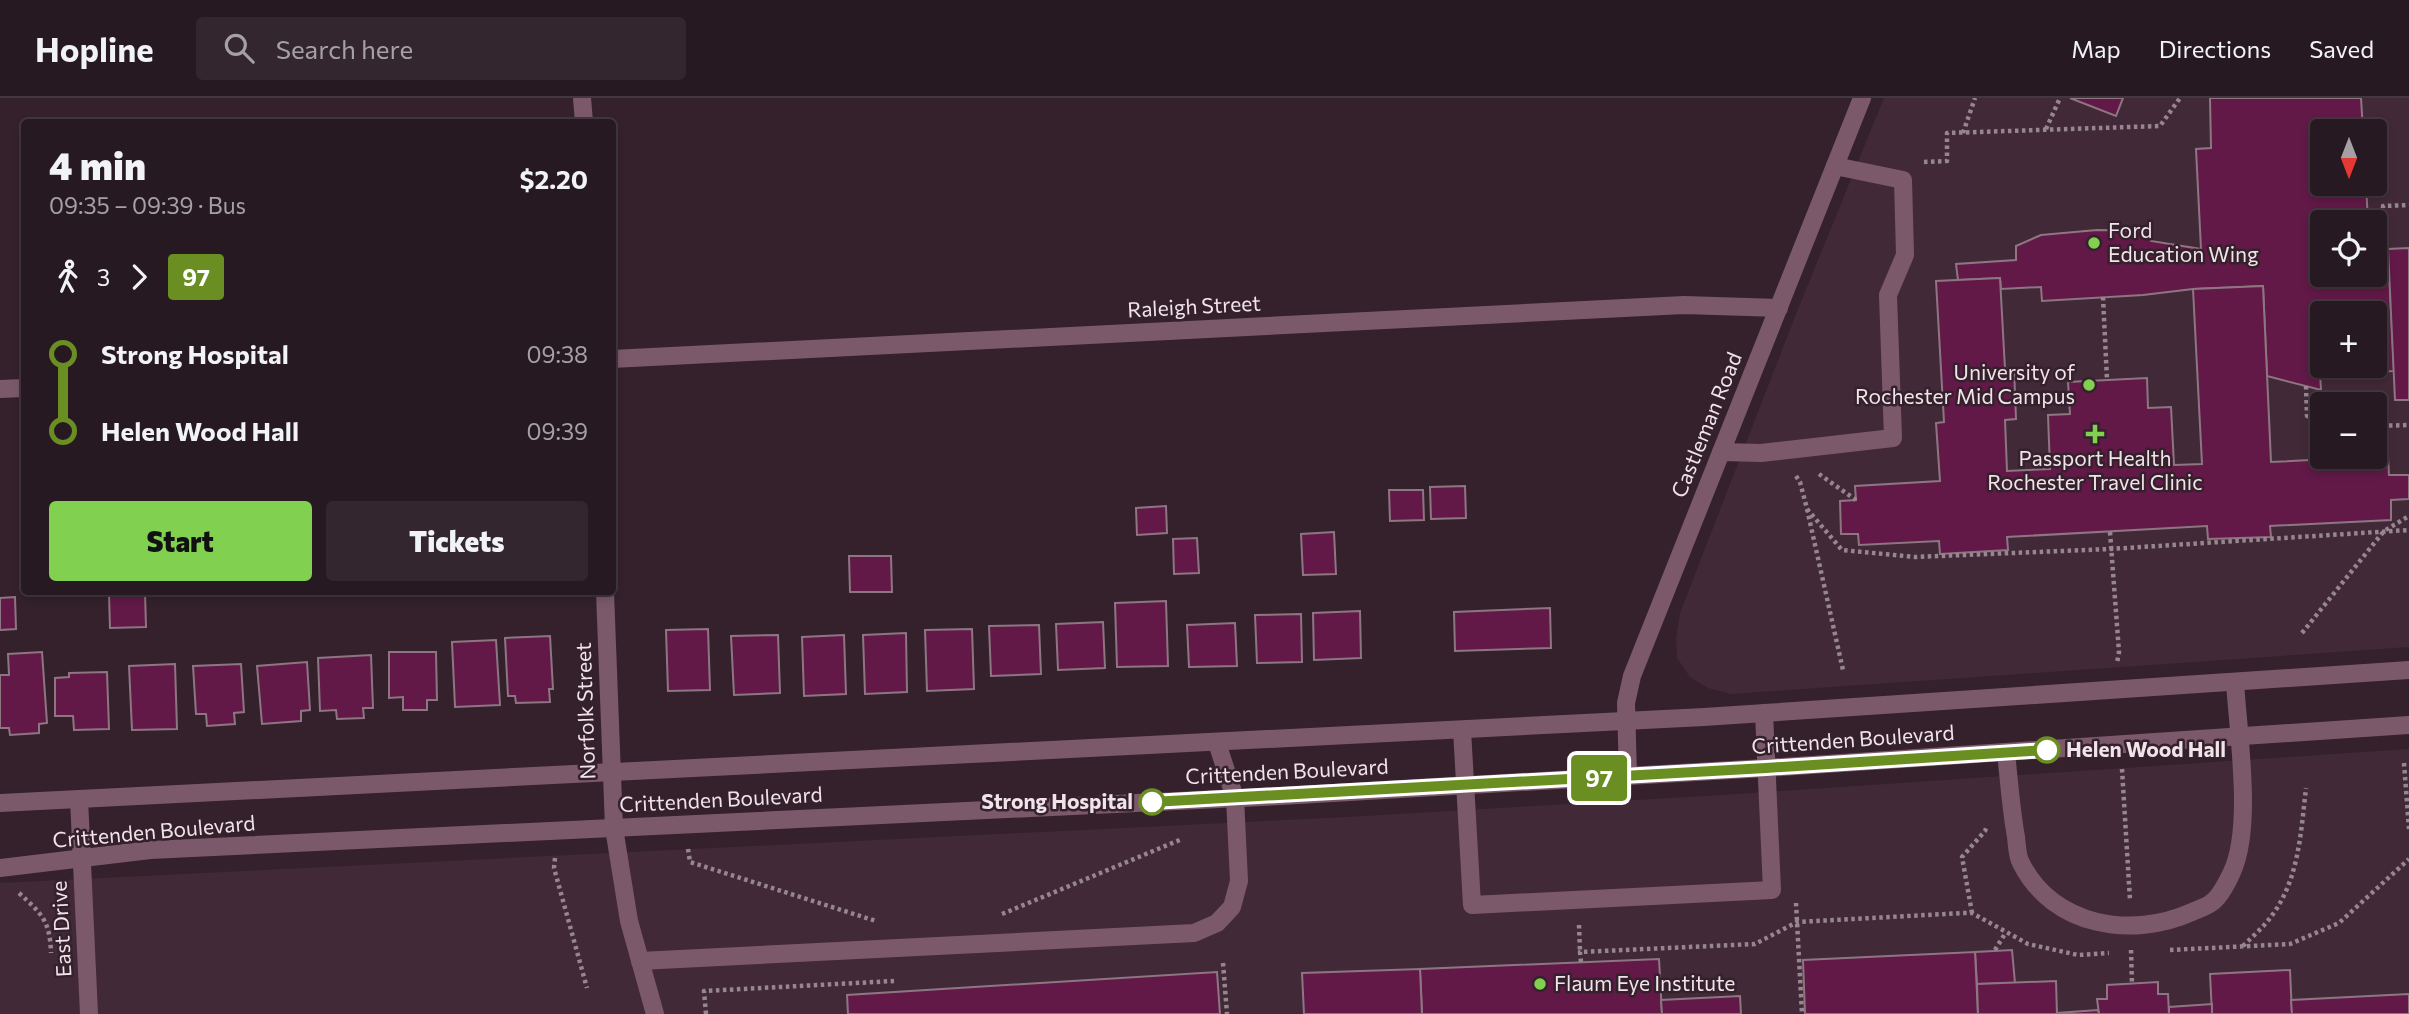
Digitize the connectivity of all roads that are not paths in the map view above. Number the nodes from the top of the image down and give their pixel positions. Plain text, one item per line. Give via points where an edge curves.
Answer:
1 (582, 98) edge
2 (1862, 98) edge
3 (584, 119) edge
4 (1835, 166) junction
5 (1779, 308) junction
6 (616, 359) edge
7 (21, 388) edge
8 (0, 389) edge
9 (1721, 452) junction
10 (605, 595) edge
11 (2409, 670) edge
12 (2235, 682) junction
13 (1764, 713) junction
14 (1626, 721) junction
15 (2409, 725) edge
16 (1462, 730) junction
17 (2238, 737) junction
18 (1217, 743) junction
19 (2006, 752) junction
20 (1766, 768) junction
21 (612, 774) junction
22 (1628, 776) junction
23 (1465, 785) junction
24 (1235, 798) junction
25 (79, 799) junction
26 (0, 803) edge
27 (614, 828) junction
28 (82, 859) junction
29 (0, 868) edge
30 (640, 961) junction
31 (89, 1014) edge
32 (655, 1014) edge

1 - 3 street
2 - 4 street, Castleman Road
4 - 5 street, Castleman Road
4 - 9 street via 1903,180 1905,255 1888,295 1893,438 1761,453
5 - 6 street, Raleigh Street via 1685,305
5 - 9 street, Castleman Road
7 - 8 street
9 - 14 street, Castleman Road via 1632,676
10 - 21 street, Norfolk Street
11 - 12 street, Crittenden Boulevard
12 - 13 street, Crittenden Boulevard
12 - 17 street
13 - 14 street, Crittenden Boulevard
13 - 20 street
14 - 16 street, Crittenden Boulevard
14 - 22 street, Castleman Road
15 - 17 street, Crittenden Boulevard
16 - 18 street, Crittenden Boulevard
16 - 23 street
17 - 19 street, Crittenden Boulevard
17 - 19 street via 2242,839 2232,872 2212,903 2173,921 2131,927 2093,922 2062,909 2036,887 2020,861
18 - 21 street, Crittenden Boulevard
18 - 24 street
19 - 20 street, Crittenden Boulevard
20 - 22 street, Crittenden Boulevard
20 - 23 street via 1772,890 1472,905
21 - 25 street, Crittenden Boulevard
21 - 27 street, Norfolk Street
22 - 23 street, Crittenden Boulevard
23 - 24 street, Crittenden Boulevard
24 - 27 street, Crittenden Boulevard
24 - 30 street via 1239,881 1232,907 1217,923 1194,933
25 - 26 street, Crittenden Boulevard
25 - 28 street, East Drive
27 - 28 street, Crittenden Boulevard via 150,850
27 - 30 street, Norfolk Street
28 - 29 street, Crittenden Boulevard
28 - 31 street, East Drive
30 - 32 street, Norfolk Street

